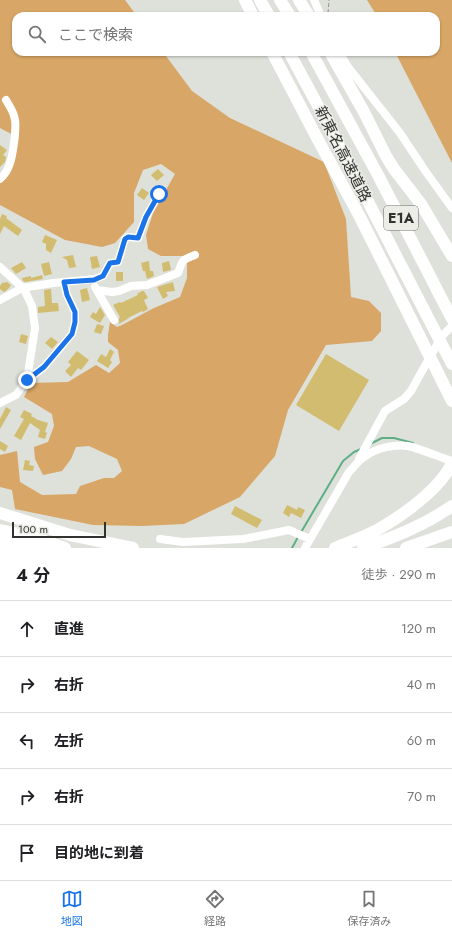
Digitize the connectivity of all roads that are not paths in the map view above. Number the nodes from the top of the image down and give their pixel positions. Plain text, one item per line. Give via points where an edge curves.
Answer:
1 (245, 0) edge
2 (260, 0) edge
3 (280, 0) edge
4 (300, 0) edge
5 (314, 0) edge
6 (251, 12) edge
7 (267, 12) edge
8 (288, 12) edge
9 (307, 12) edge
10 (319, 12) edge
11 (274, 56) edge
12 (291, 56) edge
13 (313, 56) edge
14 (332, 56) edge
15 (341, 56) edge
16 (6, 100) dead end
17 (0, 178) edge
18 (159, 194) dead end
19 (452, 208) edge
20 (195, 255) dead end
21 (452, 256) edge
22 (0, 267) edge
23 (90, 280) junction
24 (64, 282) junction
25 (22, 288) junction
26 (96, 290) junction
27 (0, 300) edge
28 (452, 319) edge
29 (114, 320) dead end
30 (452, 326) edge
31 (452, 364) edge
32 (27, 380) junction
33 (452, 402) edge
34 (0, 403) edge
35 (452, 462) edge
36 (357, 463) junction
37 (452, 506) edge
38 (0, 513) edge
39 (0, 522) edge
40 (0, 530) edge
41 (452, 532) edge
42 (70, 535) junction
43 (160, 539) dead end
44 (310, 539) junction
45 (0, 542) edge
46 (40, 548) edge
47 (65, 548) edge
48 (133, 548) edge
49 (305, 548) edge
50 (335, 548) edge
51 (363, 548) edge
52 (406, 548) edge

1 - 6 highway
2 - 7 highway
3 - 8 highway
4 - 9 highway
5 - 10 street
11 - 33 highway via 360,217
12 - 31 highway, 新東名高速道路 / E1A
13 - 28 highway, 新東名高速道路 / E1A
14 - 21 highway via 386,156 421,204
15 - 19 street via 400,133
16 - 17 street via 13,110 16,122 10,165
18 - 23 street via 138,238 125,239 118,262 110,263 103,276
20 - 26 street via 182,262 178,272 147,285 131,286 112,292
22 - 25 street
23 - 24 street
23 - 26 street
24 - 25 street
24 - 32 street via 75,312 72,334 44,367
25 - 27 street
25 - 32 street via 32,306 35,328
26 - 29 street
30 - 36 street via 442,336 411,391 404,399 385,411
32 - 34 street via 16,394
35 - 36 street via 408,446 396,446 364,456
35 - 50 highway via 442,479 406,511 378,530
36 - 44 street via 349,472
37 - 51 highway via 397,535
38 - 42 highway
39 - 42 highway
40 - 47 highway via 33,537
41 - 52 highway
42 - 48 highway
43 - 44 street via 183,542 243,539 289,530
44 - 49 street
45 - 46 highway

